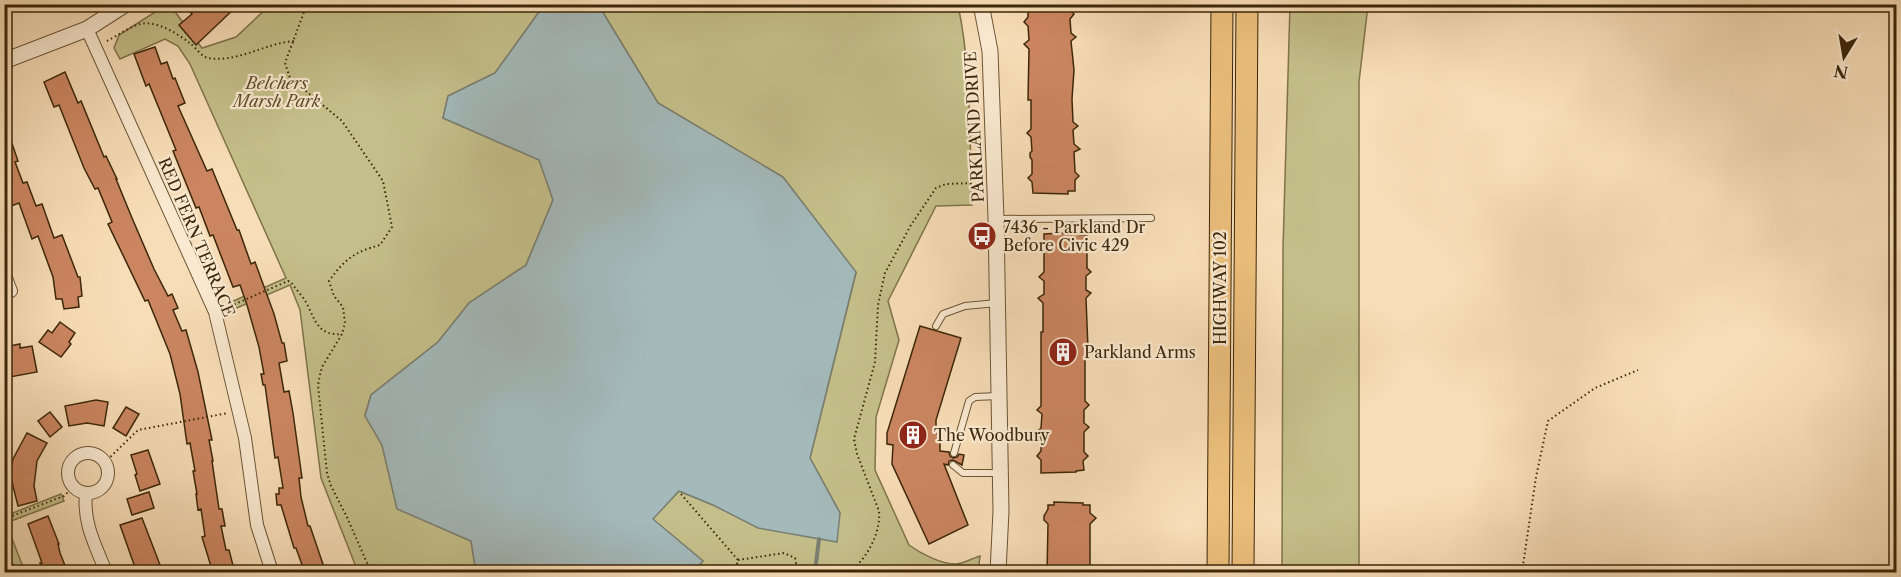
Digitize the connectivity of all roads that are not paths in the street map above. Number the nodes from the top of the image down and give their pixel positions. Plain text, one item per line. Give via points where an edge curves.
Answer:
1 (126, 4) edge
2 (981, 4) edge
3 (1222, 4) edge
4 (1247, 4) edge
5 (87, 29) junction
6 (4, 61) edge
7 (1151, 218) dead end
8 (996, 219) junction
9 (4, 273) edge
10 (11, 291) dead end
11 (997, 303) junction
12 (936, 326) dead end
13 (999, 396) junction
14 (954, 453) dead end
15 (953, 465) dead end
16 (1000, 473) junction
17 (86, 493) junction
18 (106, 573) edge
19 (272, 573) edge
20 (998, 573) edge
21 (1218, 573) edge
22 (1243, 573) edge

1 - 5 street
2 - 8 street, PARKLAND DRIVE via 990,51
3 - 21 highway, HIGHWAY 102
4 - 22 highway, HIGHWAY 102
5 - 6 street
5 - 19 street, RED FERN TERRACE via 215,312 245,438 257,525
7 - 8 lane
8 - 11 street, PARKLAND DRIVE
9 - 10 street
11 - 12 lane via 965,306 943,314
11 - 13 street, PARKLAND DRIVE
13 - 14 lane via 969,401
13 - 16 street, PARKLAND DRIVE
15 - 16 lane via 963,473
16 - 20 street, PARKLAND DRIVE
17 - 17 street via 100,489 108,476 105,462 92,454 75,458 68,471 73,487
17 - 18 street via 86,523

